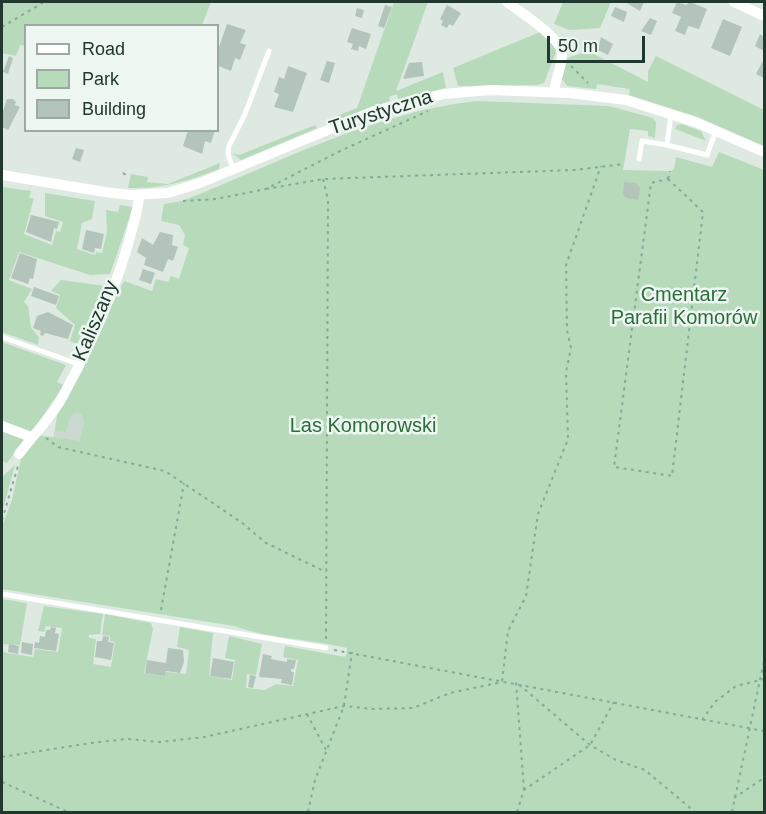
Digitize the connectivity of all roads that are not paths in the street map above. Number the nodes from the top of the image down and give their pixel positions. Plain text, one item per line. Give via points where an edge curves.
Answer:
1 (507, 2) edge
2 (734, 2) edge
3 (765, 16) edge
4 (269, 51) dead end
5 (554, 92) junction
6 (671, 114) junction
7 (716, 130) junction
8 (667, 145) junction
9 (765, 152) edge
10 (639, 159) dead end
11 (233, 169) junction
12 (2, 175) edge
13 (140, 195) junction
14 (2, 337) edge
15 (78, 364) junction
16 (2, 426) edge
17 (34, 434) junction
18 (19, 454) road end
19 (2, 594) edge
20 (326, 648) road end

1 - 5 street via 551,36 561,53
2 - 3 street
4 - 11 lane via 229,146
5 - 6 street, Turystyczna via 622,99
5 - 11 street, Turystyczna via 478,91 419,99 366,114
6 - 7 street, Turystyczna
6 - 8 lane
7 - 8 lane via 707,155
7 - 9 street, Turystyczna
8 - 10 lane via 642,141
11 - 13 street, Turystyczna via 184,189
12 - 13 street, Turystyczna
13 - 15 street, Kaliszany via 115,280
14 - 15 lane
15 - 17 street, Kaliszany via 63,396
16 - 17 street
17 - 18 street, Kaliszany
19 - 20 lane

